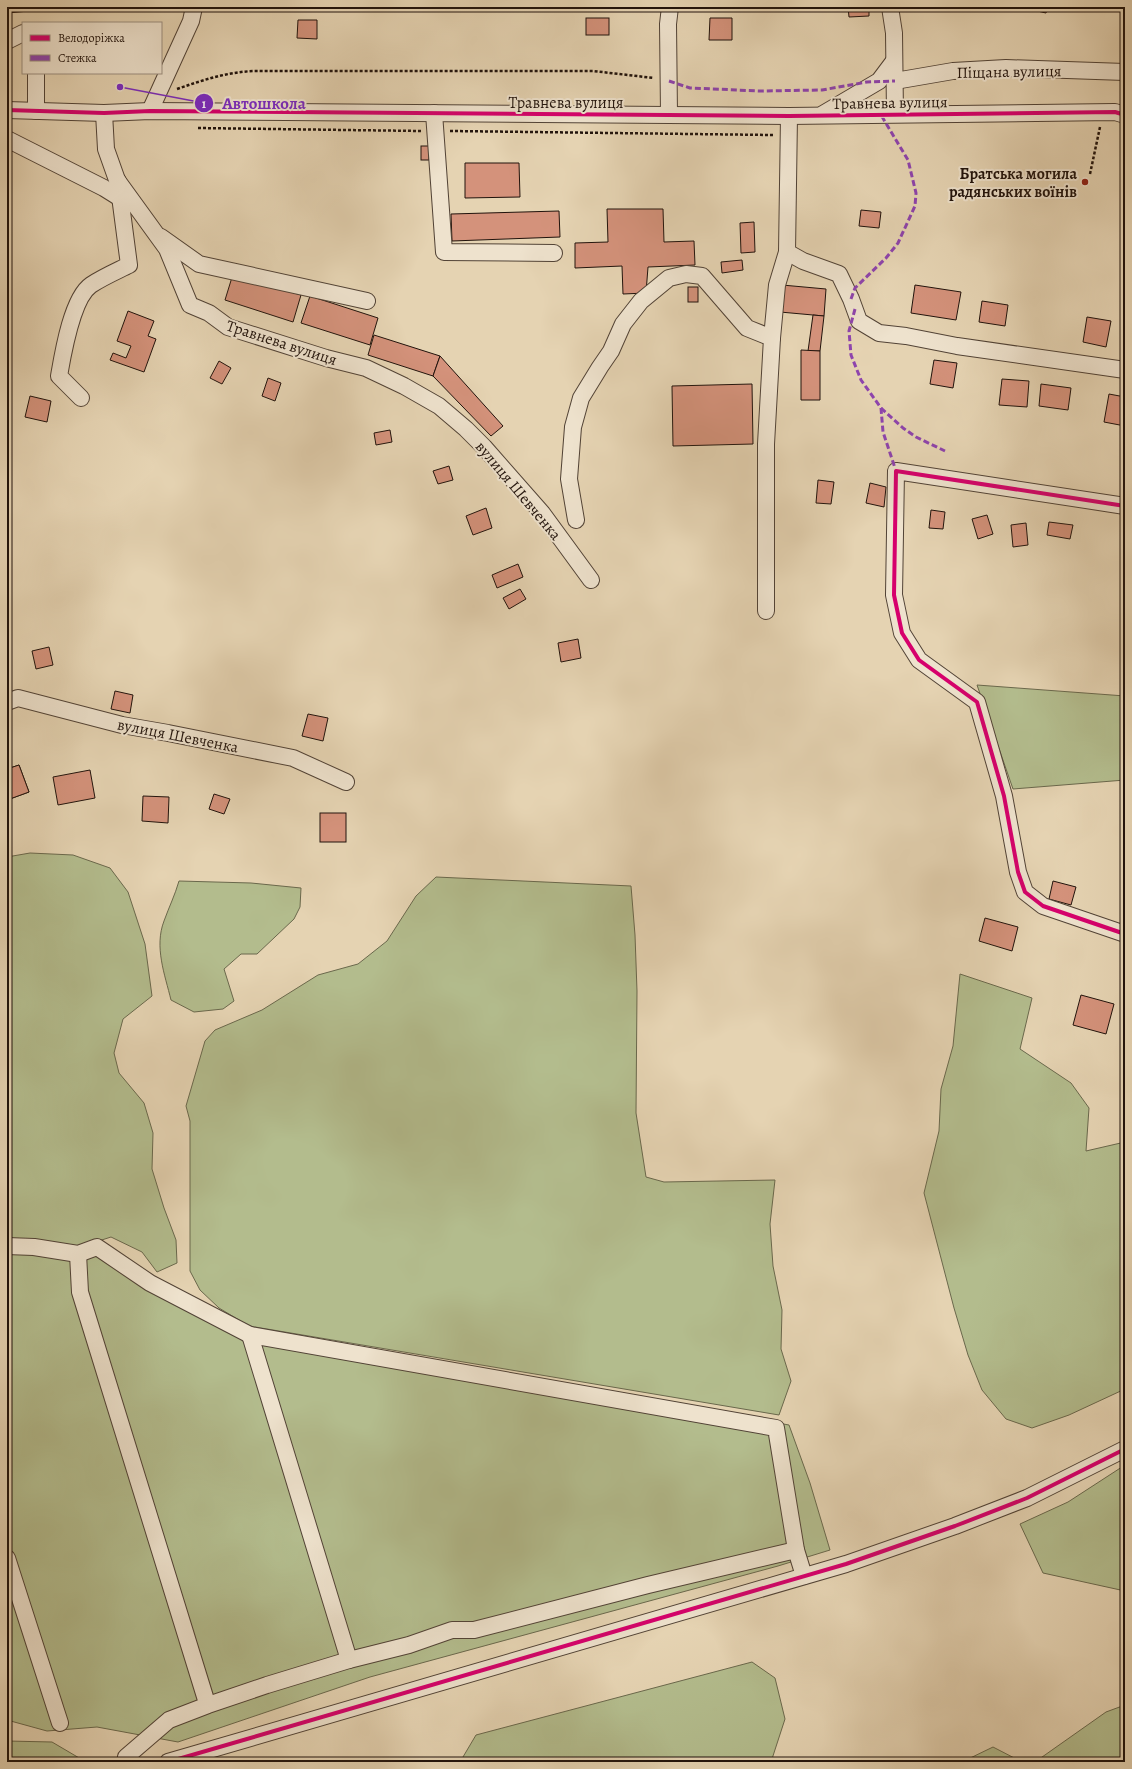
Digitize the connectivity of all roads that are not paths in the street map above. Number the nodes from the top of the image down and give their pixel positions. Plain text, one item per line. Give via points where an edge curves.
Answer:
1 (194, 7) edge
2 (670, 7) edge
3 (890, 7) edge
4 (22, 34) edge
5 (7, 41) edge
6 (894, 61) junction
7 (1125, 72) edge
8 (36, 74) edge
9 (895, 81) junction
10 (152, 104) junction
11 (7, 110) edge
12 (36, 111) junction
13 (1122, 111) edge
14 (104, 113) junction
15 (434, 113) junction
16 (669, 114) junction
17 (895, 114) junction
18 (822, 115) junction
19 (788, 116) junction
20 (7, 139) edge
21 (117, 180) junction
22 (120, 198) junction
23 (156, 233) junction
24 (787, 252) junction
25 (554, 253) dead end
26 (367, 301) dead end
27 (772, 338) junction
28 (1125, 370) edge
29 (81, 398) dead end
30 (439, 406) joint
31 (1125, 506) edge
32 (576, 520) dead end
33 (591, 580) dead end
34 (766, 611) dead end
35 (11, 696) edge
36 (346, 782) dead end
37 (1125, 934) edge
38 (7, 1246) edge
39 (78, 1254) junction
40 (250, 1335) junction
41 (1125, 1449) edge
42 (796, 1550) junction
43 (7, 1558) edge
44 (804, 1576) junction
45 (349, 1660) junction
46 (206, 1700) dead end
47 (60, 1723) dead end
48 (125, 1762) edge
49 (168, 1762) edge

1 - 10 street via 191,21
2 - 16 street
3 - 6 street via 894,33
4 - 5 street
6 - 9 street
6 - 18 street via 879,82
7 - 9 street, Піщана вулиця via 1006,68 954,72
8 - 12 street
9 - 17 street
10 - 14 street, Травнева вулиця
10 - 15 street, Травнева вулиця
11 - 12 street, Травнева вулиця
12 - 14 street, Травнева вулиця
13 - 17 street, Травнева вулиця
14 - 21 street, Травнева вулиця via 106,149
15 - 16 street, Травнева вулиця
15 - 25 street via 444,252
16 - 19 street, Травнева вулиця
17 - 18 street, Травнева вулиця
18 - 19 street, Травнева вулиця
19 - 24 street
20 - 22 street
21 - 22 street
21 - 23 street, Травнева вулиця
22 - 29 street via 129,265 86,290 80,299 64,346 59,376
23 - 26 street via 200,264
23 - 30 street, Травнева вулиця via 167,249 190,305 209,313 228,327 366,368
24 - 27 street via 777,285
24 - 28 street via 803,261 839,274 859,321 878,333
27 - 32 street via 747,328 702,276 686,274 669,278 642,301 623,324 612,351 581,398 573,427 569,478
27 - 34 street via 766,444
30 - 33 street, вулиця Шевченка via 489,452 542,513
31 - 37 street via 896,471 894,595 902,633 919,660 977,702 1004,796 1018,872 1025,892 1043,906
35 - 36 street, вулиця Шевченка via 122,725 292,758
38 - 39 street via 34,1247
39 - 40 street via 97,1247 150,1283
39 - 46 street via 80,1292
40 - 42 street via 776,1428
40 - 45 street
41 - 44 street via 1027,1498 955,1526
42 - 44 street
42 - 45 street via 474,1630 452,1630 409,1645
43 - 47 street
44 - 49 street
45 - 48 street via 267,1685 169,1720 126,1757

